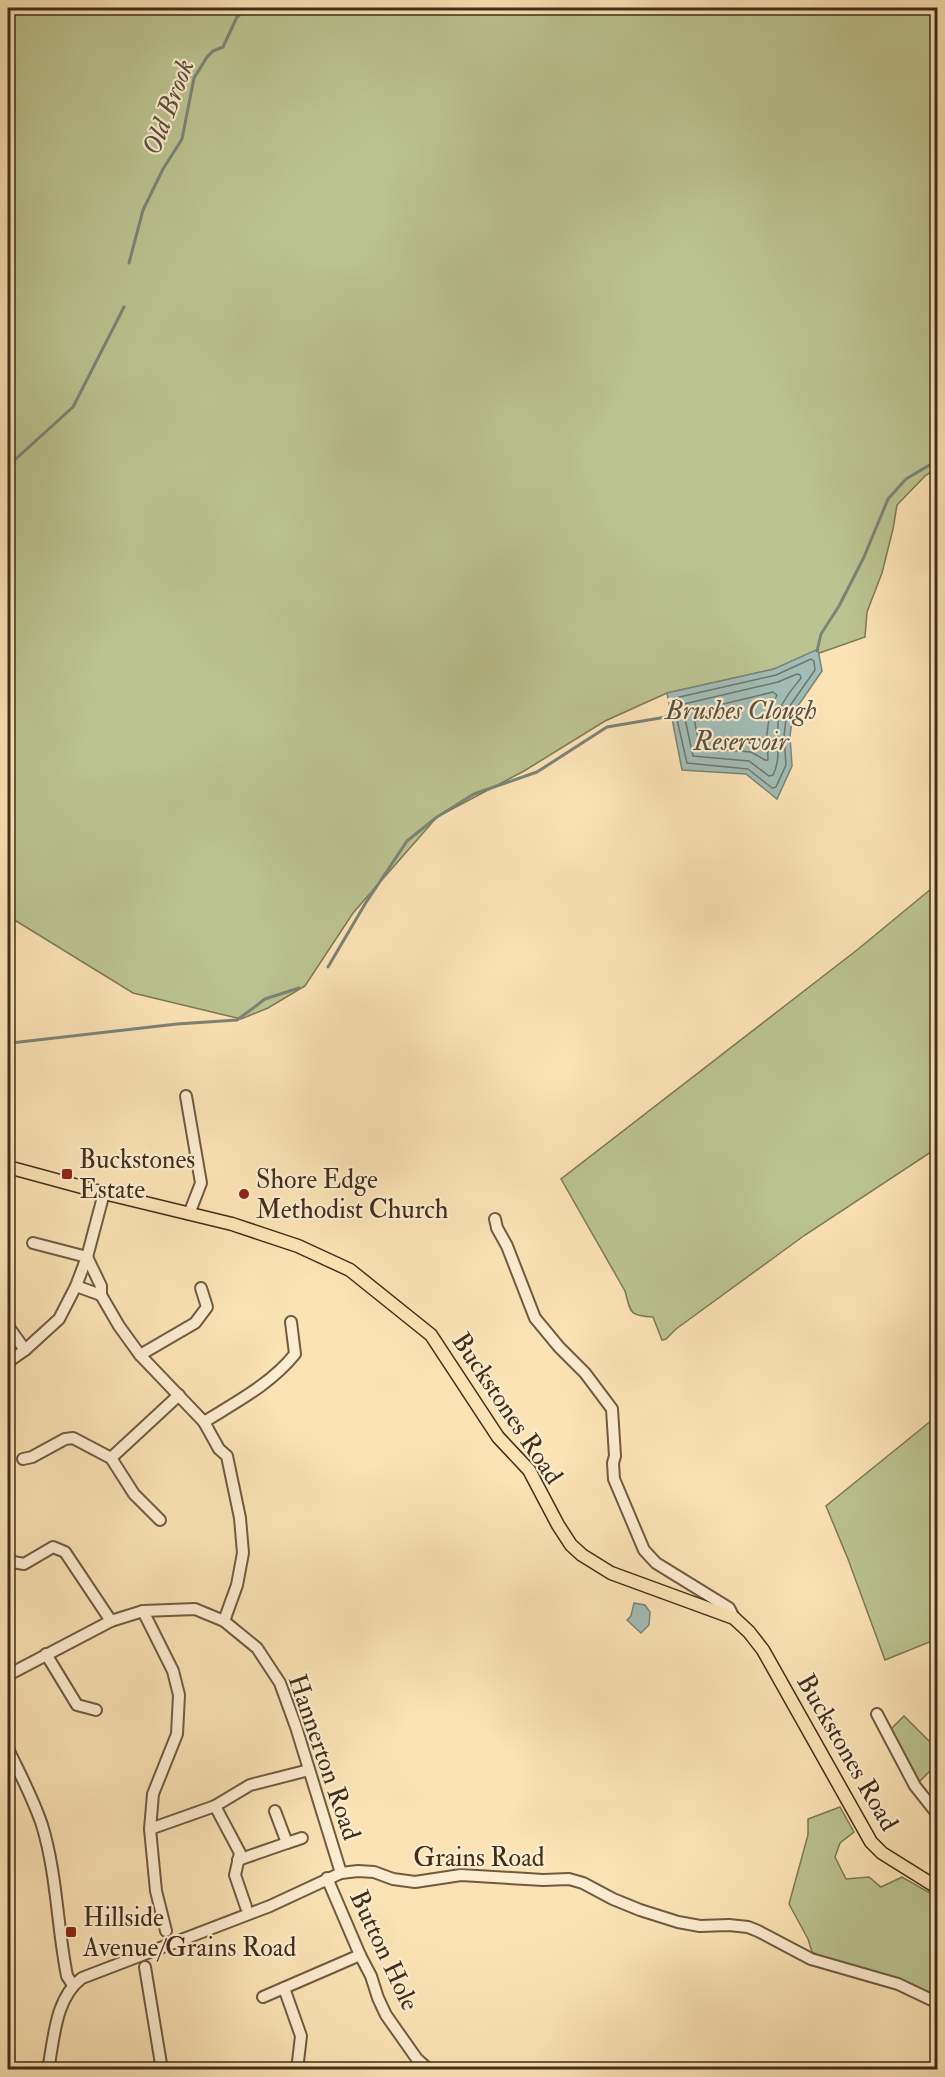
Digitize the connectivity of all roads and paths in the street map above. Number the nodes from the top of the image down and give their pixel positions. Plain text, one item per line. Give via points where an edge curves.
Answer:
1 (186, 1096) dead end
2 (8, 1167) edge
3 (104, 1193) junction
4 (189, 1214) junction
5 (495, 1219) dead end
6 (33, 1243) dead end
7 (87, 1257) junction
8 (76, 1286) junction
9 (201, 1288) dead end
10 (102, 1295) junction
11 (291, 1322) dead end
12 (8, 1326) edge
13 (25, 1350) junction
14 (140, 1355) junction
15 (8, 1362) edge
16 (179, 1395) junction
17 (204, 1422) junction
18 (111, 1458) junction
19 (23, 1459) dead end
20 (160, 1520) dead end
21 (8, 1561) edge
22 (143, 1611) junction
23 (734, 1618) junction
24 (111, 1621) junction
25 (224, 1621) junction
26 (46, 1654) junction
27 (8, 1675) edge
28 (96, 1710) dead end
29 (877, 1714) dead end
30 (8, 1749) edge
31 (309, 1770) junction
32 (215, 1806) junction
33 (275, 1811) dead end
34 (938, 1815) edge
35 (150, 1828) junction
36 (302, 1838) dead end
37 (287, 1843) junction
38 (238, 1860) junction
39 (341, 1873) junction
40 (327, 1878) junction
41 (938, 1888) edge
42 (246, 1907) dead end
43 (166, 1931) dead end
44 (360, 1955) junction
45 (145, 1967) dead end
46 (73, 1985) junction
47 (284, 1988) junction
48 (263, 1997) dead end
49 (938, 2003) edge
50 (426, 2067) dead end
51 (48, 2070) edge
52 (114, 2070) edge
53 (128, 2070) edge
54 (162, 2070) edge
55 (297, 2070) edge

1 - 4 street via 201,1184
2 - 3 main road, Buckstones Road
3 - 4 main road, Buckstones Road
3 - 7 street
4 - 23 main road, Buckstones Road via 289,1243 350,1270 431,1335 498,1437 529,1470 558,1525 582,1555 612,1574
5 - 23 street via 535,1318 612,1409 614,1479 644,1550 656,1563 729,1608
6 - 7 street
7 - 8 street
7 - 10 street
8 - 10 street
8 - 13 street via 59,1319
9 - 14 street via 207,1307 195,1323
10 - 14 street
11 - 17 street via 295,1354 284,1368
12 - 13 street
13 - 15 street
14 - 16 street
16 - 17 street
16 - 18 street
17 - 25 street via 227,1456 241,1527 243,1553
18 - 19 street via 72,1438
18 - 20 street via 134,1494
21 - 24 street via 24,1564 53,1547 65,1552
22 - 24 street, Hannerton Road
22 - 25 street, Hannerton Road via 195,1609
22 - 35 street via 173,1671 178,1695 177,1734 153,1794
23 - 41 main road, Buckstones Road via 763,1650 871,1842
24 - 26 street, Hannerton Road
25 - 31 street, Hannerton Road via 257,1648 280,1683
26 - 27 street, Hannerton Road
26 - 28 street via 77,1705
29 - 34 street via 915,1786
30 - 46 street via 42,1826 67,1976
31 - 32 street via 250,1785
31 - 39 street, Hannerton Road
32 - 35 street
32 - 38 street via 240,1853
33 - 37 street
35 - 43 street via 156,1891
36 - 37 street
37 - 38 street
38 - 42 street via 235,1875
39 - 40 street, Grains Road
39 - 49 street, Grains Road via 374,1872 415,1882 461,1875 569,1879 678,1923 748,1927 811,1959 897,1984
40 - 44 street, Button Hole
40 - 46 street, Grains Road via 270,1906 96,1971
44 - 47 street
44 - 50 street, Button Hole via 386,2015
45 - 54 street
46 - 51 street via 62,2003
47 - 48 street
47 - 55 street via 301,2036
52 - 53 street

